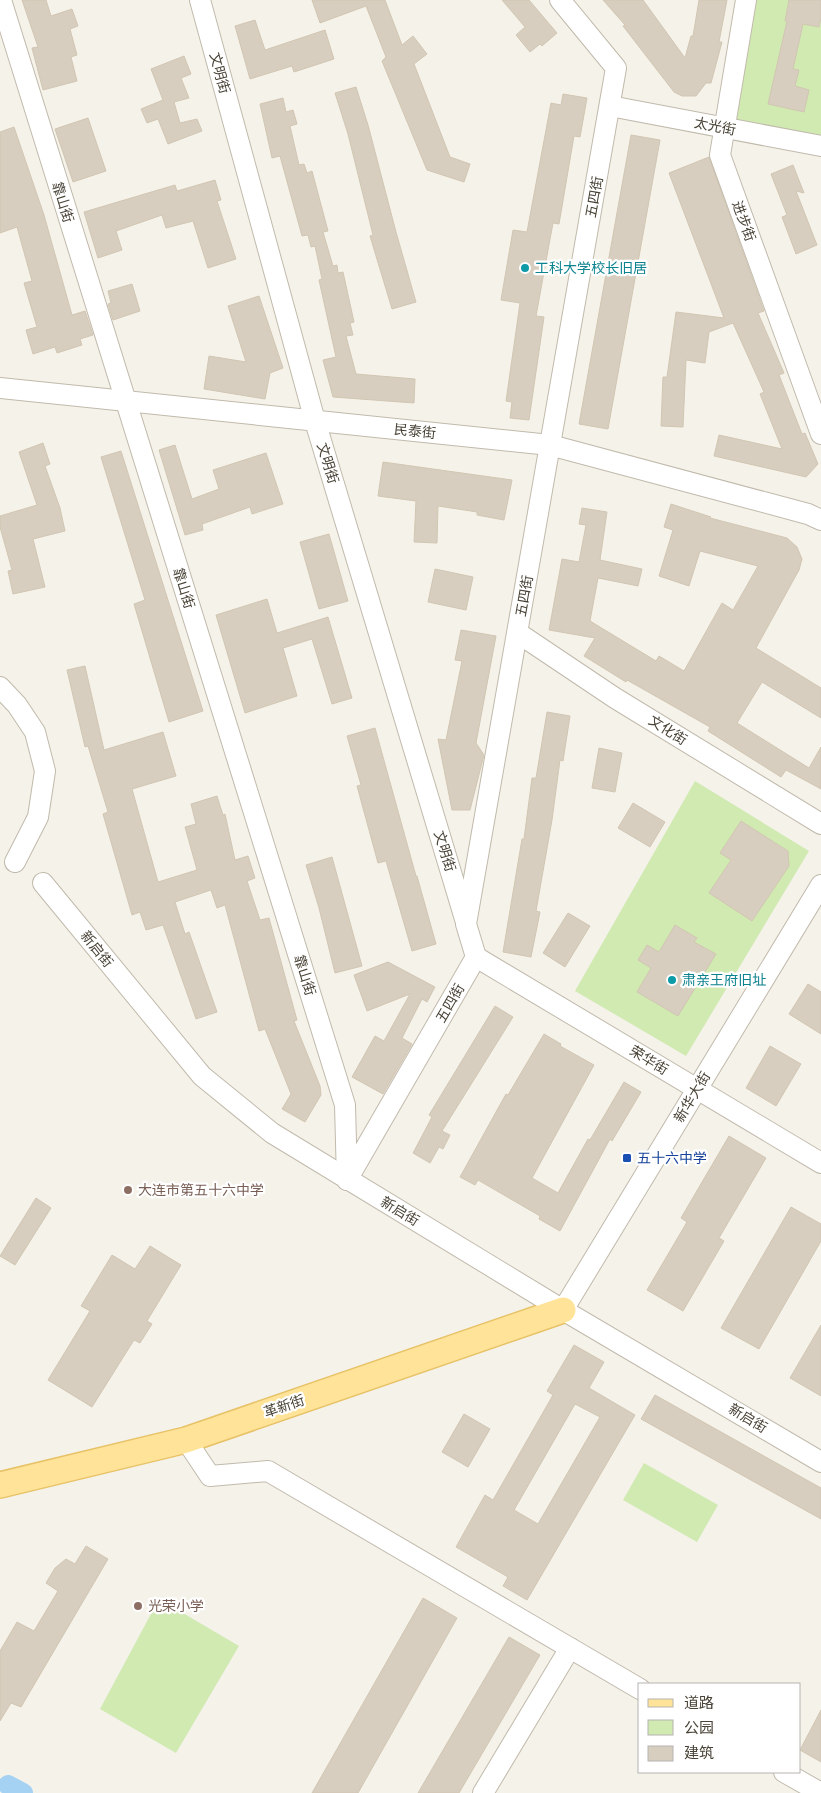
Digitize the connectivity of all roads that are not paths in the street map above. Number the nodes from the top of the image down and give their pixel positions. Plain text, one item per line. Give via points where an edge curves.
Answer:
1 (1, 0) edge
2 (200, 0) edge
3 (560, 0) edge
4 (746, 0) edge
5 (610, 106) junction
6 (724, 128) junction
7 (821, 146) edge
8 (0, 388) edge
9 (126, 401) junction
10 (315, 421) junction
11 (821, 434) edge
12 (550, 445) junction
13 (821, 520) edge
14 (518, 633) junction
15 (0, 687) edge
16 (821, 824) edge
17 (15, 862) dead end
18 (43, 883) dead end
19 (821, 885) edge
20 (466, 924) junction
21 (476, 957) junction
22 (697, 1089) junction
23 (821, 1163) edge
24 (347, 1180) junction
25 (564, 1310) junction
26 (186, 1440) junction
27 (821, 1462) edge
28 (0, 1485) edge
29 (570, 1648) junction
30 (638, 1688) edge
31 (786, 1773) edge
32 (483, 1793) edge
33 (821, 1793) edge

1 - 9 street, 靠山街
2 - 10 street, 文明街
3 - 5 street, 五四街 via 616,68
4 - 6 street, 进步街
5 - 6 street, 太光街
5 - 12 street, 五四街
6 - 7 street, 太光街
6 - 11 street, 进步街 via 720,155
8 - 9 street, 民泰街
9 - 10 street, 民泰街
9 - 24 street, 靠山街 via 345,1105
10 - 12 street, 民泰街
10 - 20 street, 文明街
12 - 13 street, 民泰街
12 - 14 street, 五四街
14 - 16 street, 文化街 via 615,698
14 - 20 street, 五四街
15 - 17 street via 35,732 45,771 38,817
18 - 24 street, 新启街 via 202,1076 272,1133
19 - 22 street, 新华大街
20 - 21 street, 五四街
21 - 22 street, 荣华街
21 - 24 street, 五四街
22 - 23 street, 荣华街
22 - 25 street, 新华大街
24 - 25 street, 新启街
25 - 26 main road, 革新街
25 - 27 street, 新启街
26 - 28 main road, 革新街
26 - 29 street via 210,1476 268,1471
29 - 30 street
29 - 32 street
31 - 33 street

